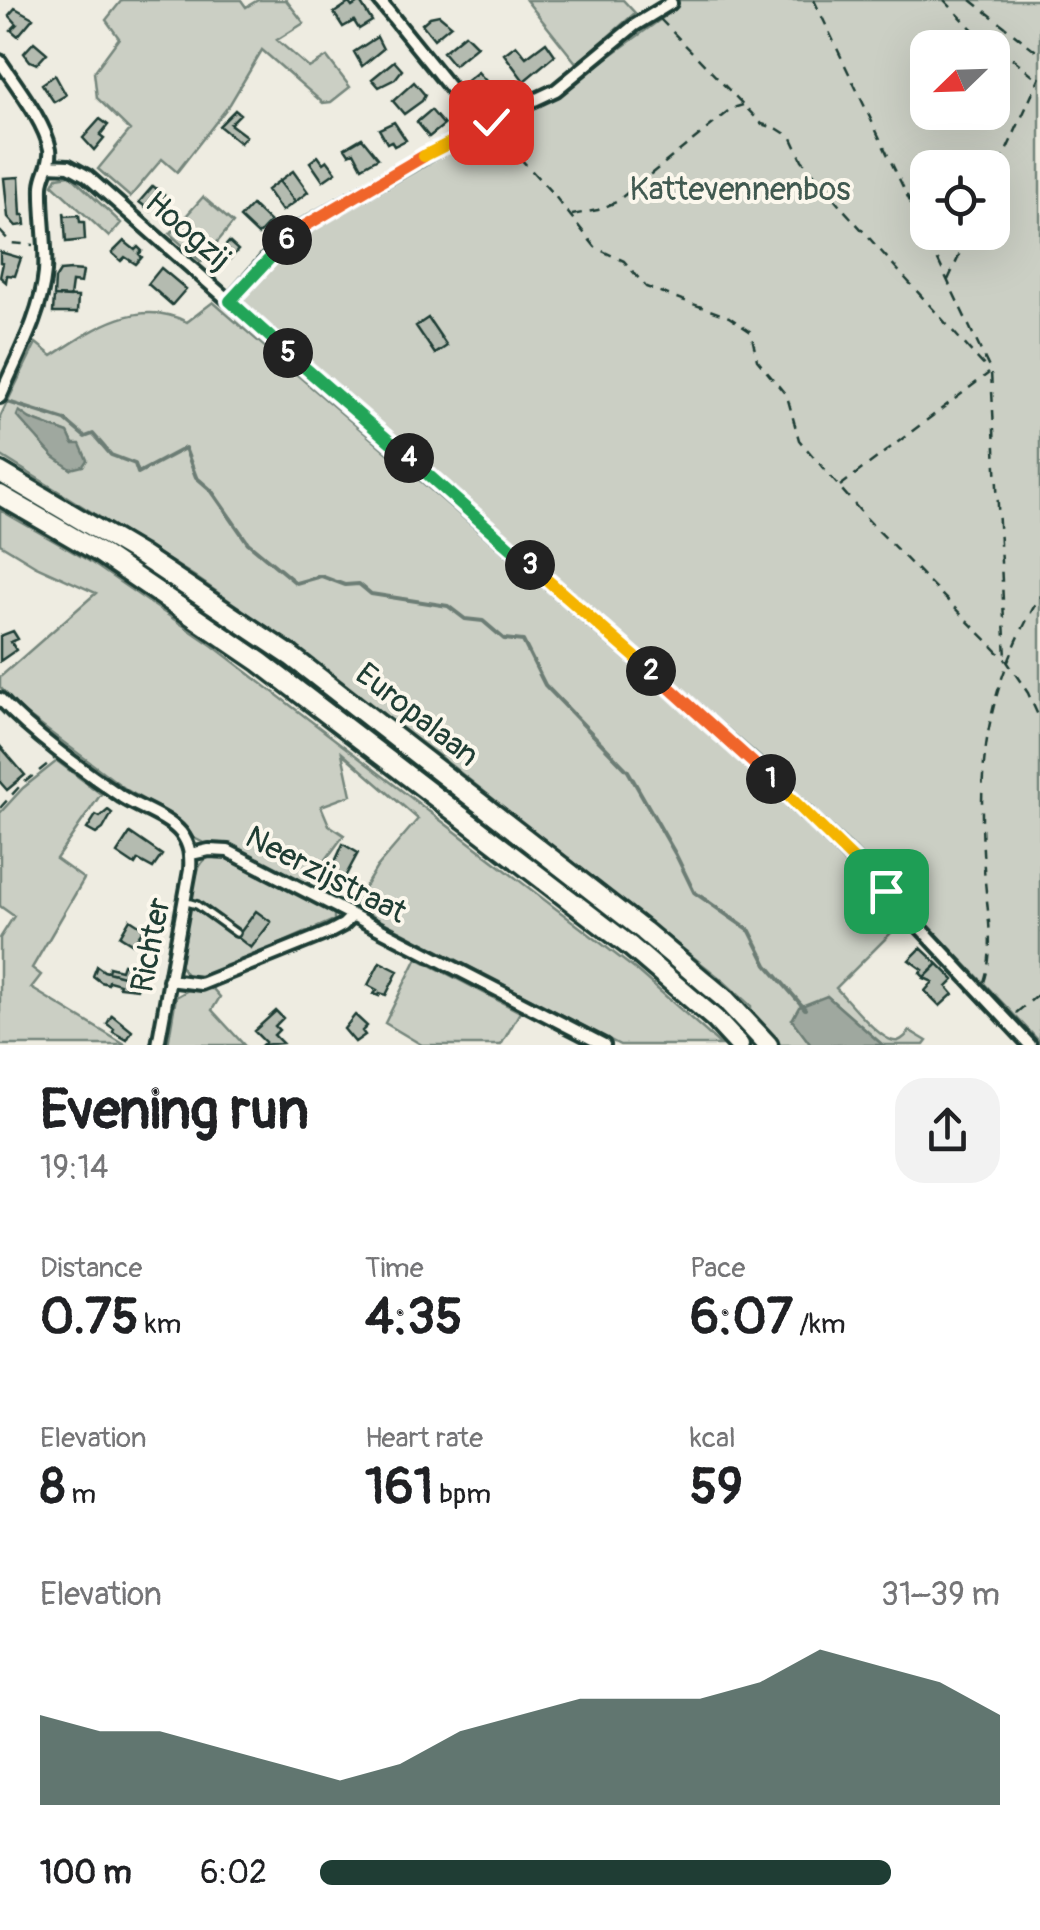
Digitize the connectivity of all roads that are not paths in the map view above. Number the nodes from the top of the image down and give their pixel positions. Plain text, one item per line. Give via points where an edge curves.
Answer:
1 (379, 0) edge
2 (671, 3) dead end
3 (0, 60) edge
4 (487, 126) junction
5 (49, 164) junction
6 (230, 301) junction
7 (0, 397) edge
8 (0, 472) edge
9 (0, 495) edge
10 (0, 699) edge
11 (191, 854) junction
12 (184, 902) junction
13 (352, 916) junction
14 (236, 933) dead end
15 (169, 980) junction
16 (158, 1045) edge
17 (604, 1045) edge
18 (738, 1045) edge
19 (768, 1045) edge
20 (1030, 1045) edge

1 - 4 street
2 - 4 street via 556,90
3 - 5 street via 47,138
4 - 6 street via 298,230
5 - 6 street, Hoogzij via 86,176
5 - 7 street via 42,181 40,298
6 - 20 street, Hoogzij via 756,764
8 - 19 highway, Europalaan via 140,554 304,666 648,934
9 - 18 highway, Europalaan via 146,583 274,672 631,948
10 - 11 street, Neerzijstraat via 122,797 180,831
11 - 12 street, Richter
11 - 13 street, Neerzijstraat via 228,852
12 - 14 lane
12 - 15 street, Richter
13 - 15 street via 330,932 200,984
13 - 17 street, Neerzijstraat
15 - 16 street, Richter

